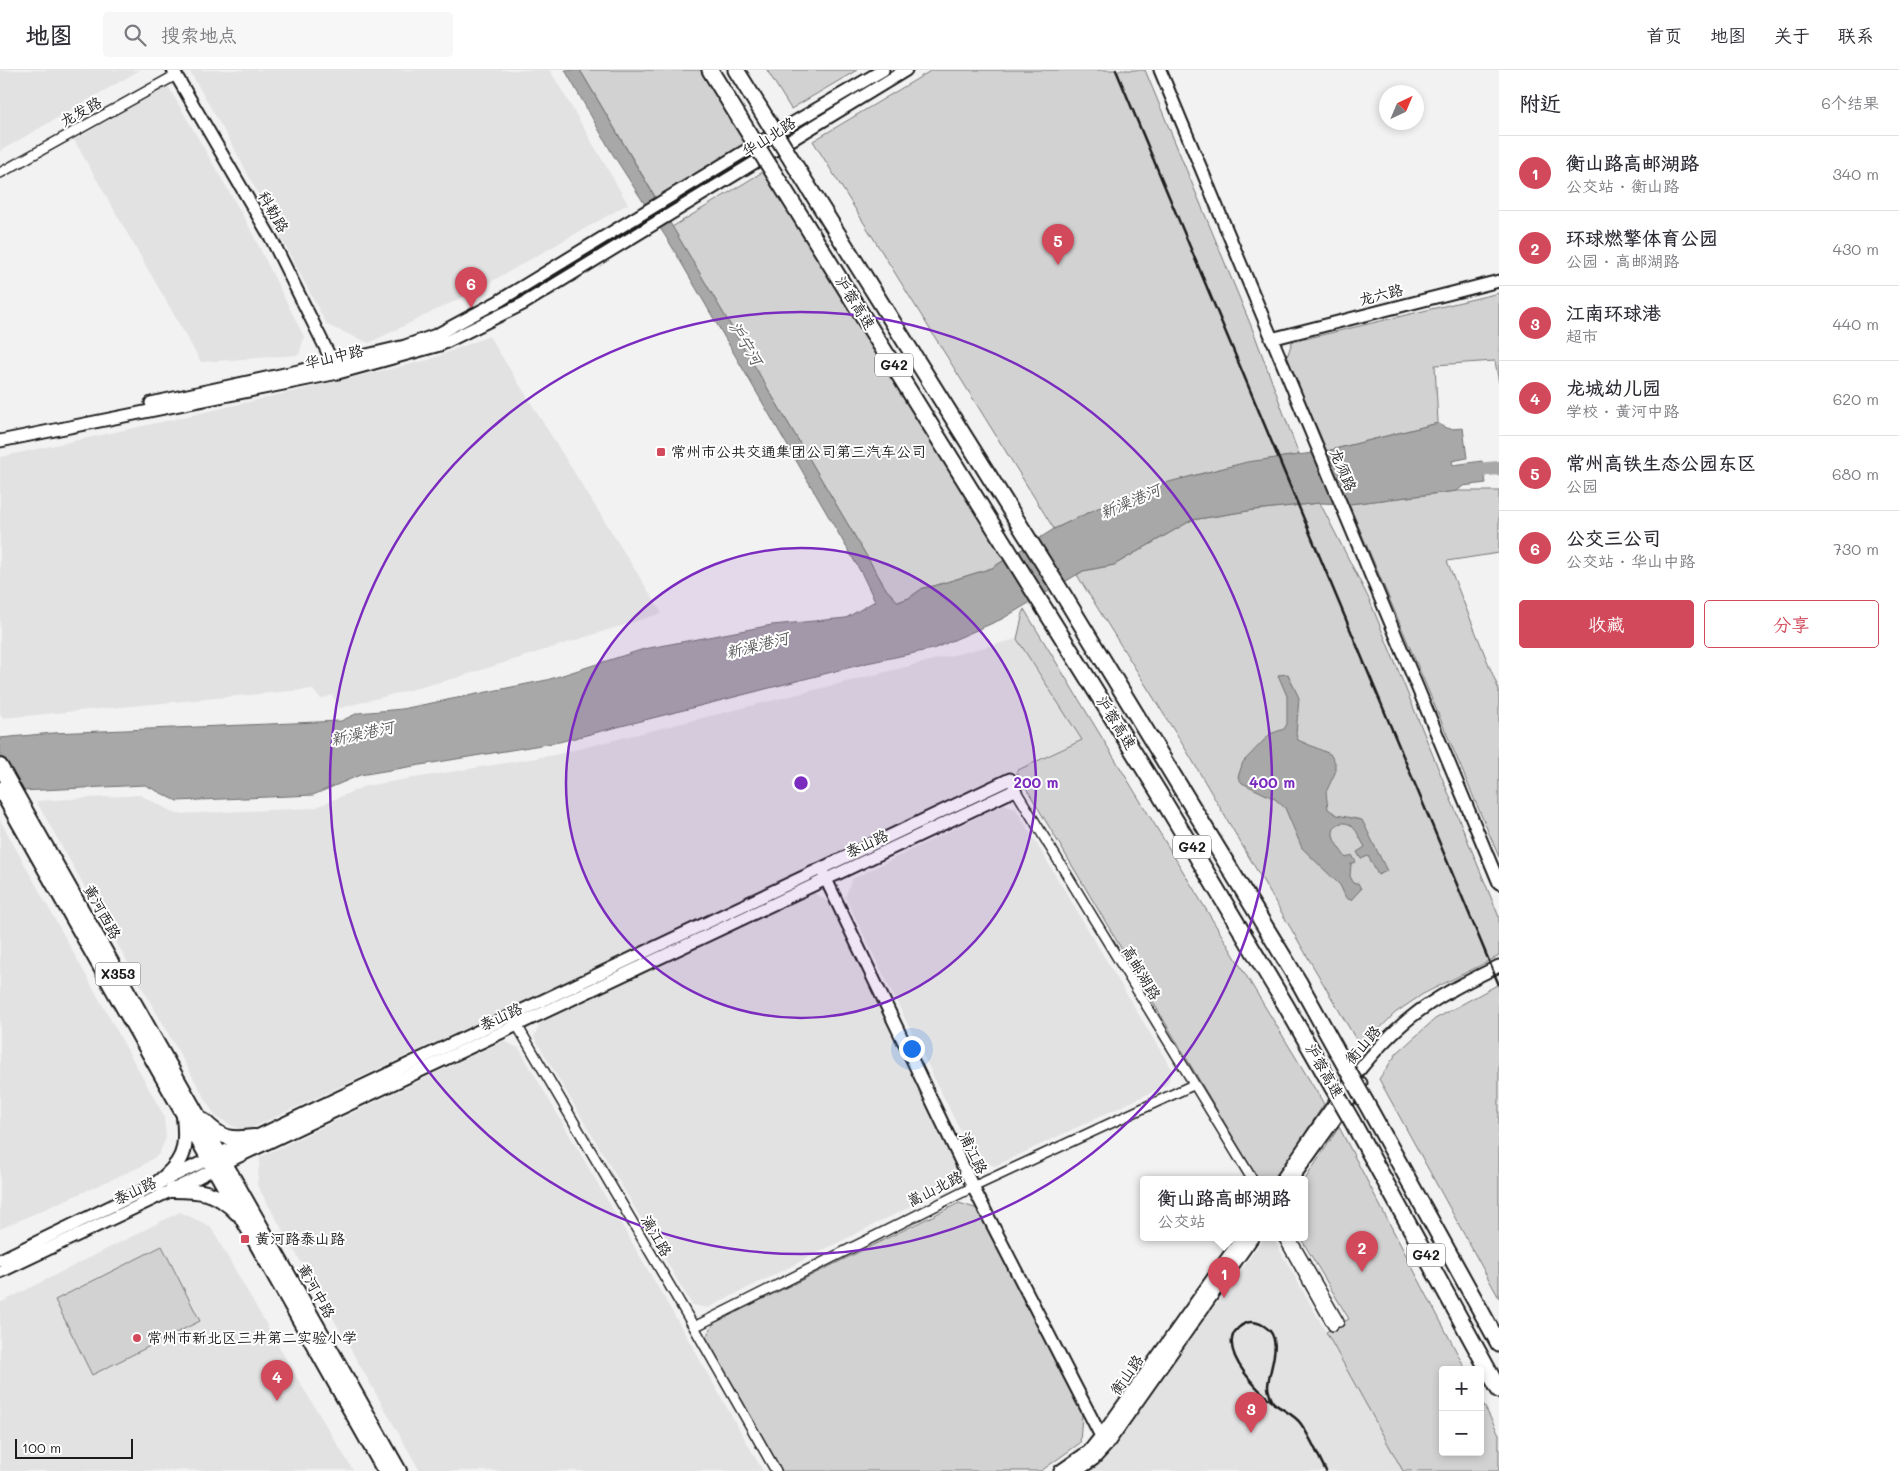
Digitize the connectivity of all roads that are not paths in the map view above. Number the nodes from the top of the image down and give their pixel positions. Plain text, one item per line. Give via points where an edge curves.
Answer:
1 (710, 70) edge
2 (736, 70) edge
3 (883, 70) edge
4 (906, 70) edge
5 (1160, 70) edge
6 (174, 73) edge
7 (0, 172) edge
8 (641, 215) joint
9 (648, 229) joint
10 (1499, 281) edge
11 (1271, 338) junction
12 (335, 368) junction
13 (0, 435) edge
14 (0, 441) edge
15 (0, 766) edge
16 (1012, 785) joint
17 (7, 793) edge
18 (824, 874) junction
19 (1499, 883) edge
20 (1499, 966) edge
21 (1499, 974) edge
22 (515, 1020) junction
23 (1193, 1085) junction
24 (189, 1112) junction
25 (254, 1137) junction
26 (217, 1161) junction
27 (1250, 1176) edge
28 (1284, 1176) edge
29 (1294, 1176) edge
30 (157, 1184) junction
31 (973, 1187) junction
32 (172, 1190) junction
33 (245, 1221) junction
34 (1239, 1241) edge
35 (1250, 1241) edge
36 (1284, 1241) edge
37 (1292, 1241) edge
38 (0, 1260) edge
39 (0, 1272) edge
40 (694, 1327) junction
41 (1499, 1344) edge
42 (1499, 1390) edge
43 (1103, 1441) junction
44 (388, 1469) edge
45 (776, 1471) edge
46 (1060, 1471) edge
47 (1077, 1471) edge

1 - 42 highway, 沪蓉高速 / G42, bridge via 1159,793 1352,1121
2 - 41 highway, 沪蓉高速 / G42, bridge via 1064,596 1300,984
3 - 8 main road, 华山北路
4 - 9 main road, 华山北路
5 - 11 main road, 龙须路
6 - 7 street, 龙发路
6 - 12 main road, 科勒路 via 272,240
8 - 12 main road, 华山中路 via 477,314 436,335
9 - 12 main road, 华山中路 via 522,304 440,345
10 - 11 main road, 龙六路
11 - 19 main road, 龙须路
12 - 13 main road, 华山中路
12 - 14 main road, 华山中路
15 - 17 main road, 黄河西路 / X353
16 - 18 main road, 泰山路
16 - 23 street, 高邮湖路
17 - 24 main road, 黄河西路 / X353
18 - 22 main road, 泰山路
18 - 31 main road, 浦江路
20 - 28 main road, 衡山路 via 1459,986 1410,1017 1383,1044 1340,1097
21 - 29 main road, 衡山路 via 1424,1015 1402,1034 1373,1066
22 - 25 main road, 泰山路
22 - 26 main road, 泰山路
22 - 40 street, 漓江路
23 - 27 street, 高邮湖路
23 - 31 street, 嵩山北路
24 - 25 main road via 233,1140
24 - 26 main road, 黄河西路 / X353
24 - 30 main road via 181,1159
25 - 26 main road, 泰山路
26 - 30 main road, 泰山路
26 - 32 main road, 泰山路
26 - 33 main road, 黄河中路 / X353
26 - 44 main road, 黄河中路 / X353
30 - 38 main road, 泰山路
31 - 40 street, 嵩山北路
31 - 43 main road, 浦江路
32 - 33 main road via 197,1190 214,1195
32 - 39 main road, 泰山路
33 - 44 main road, 黄河中路 / X353
34 - 43 main road, 衡山路
35 - 43 main road, 衡山路
36 - 37 street via 1336,1324
40 - 45 street, 漓江路
43 - 46 main road, 衡山路
43 - 47 main road, 衡山路 via 1094,1459

